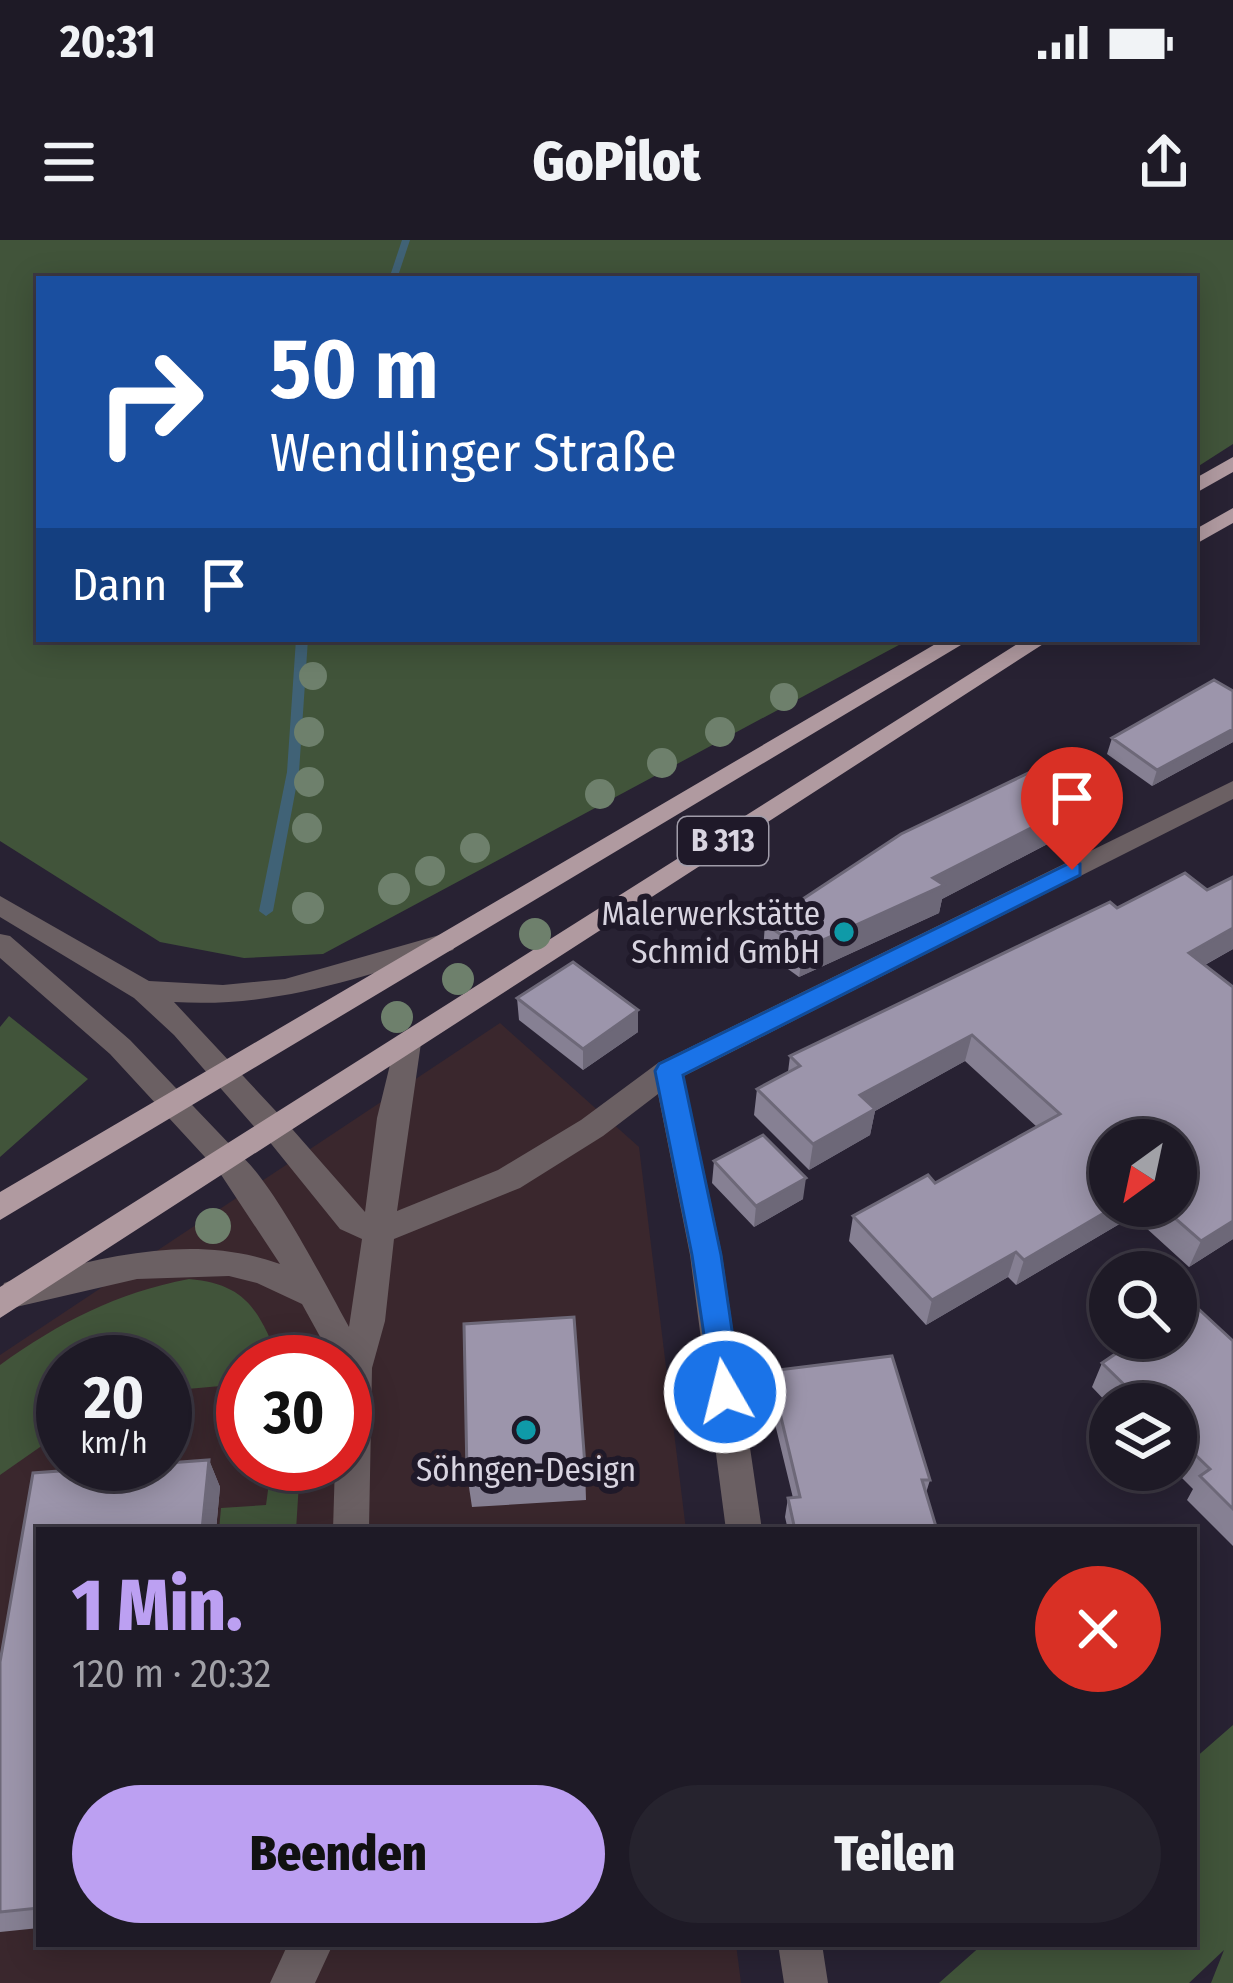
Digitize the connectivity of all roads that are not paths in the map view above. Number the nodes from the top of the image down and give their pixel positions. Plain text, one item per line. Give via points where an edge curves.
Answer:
1 (1233, 463) edge
2 (1197, 486) edge
3 (1233, 514) edge
4 (1197, 537) edge
5 (955, 642) edge
6 (1035, 642) edge
7 (1233, 789) edge
8 (0, 905) edge
9 (0, 943) edge
10 (442, 943) junction
11 (144, 992) junction
12 (407, 1043) junction
13 (668, 1071) junction
14 (223, 1072) junction
15 (172, 1102) junction
16 (275, 1130) junction
17 (227, 1161) junction
18 (0, 1207) edge
19 (378, 1232) junction
20 (310, 1293) junction
21 (8, 1299) edge
22 (336, 1335) edge
23 (364, 1335) edge
24 (352, 1491) edge
25 (351, 1527) edge
26 (744, 1527) edge
27 (310, 1947) edge
28 (800, 1947) edge
29 (292, 1983) edge
30 (806, 1983) edge

1 - 2 main road
3 - 4 main road
5 - 10 main road, B 313
6 - 12 main road, B 313
7 - 13 street
8 - 11 street
9 - 15 street
10 - 11 street via 285,989
10 - 14 main road, B 313
11 - 14 street
12 - 16 main road, B 313
12 - 19 street
13 - 19 street via 509,1179
13 - 26 street via 706,1255
14 - 15 main road, B 313
14 - 16 street
15 - 17 street
15 - 18 main road, B 313
16 - 17 main road, B 313
16 - 19 street via 352,1220
17 - 20 street via 291,1248
17 - 21 main road, B 313
19 - 23 street
20 - 21 street via 257,1269 201,1260 136,1266
20 - 22 street
24 - 25 street
27 - 29 street
28 - 30 street

